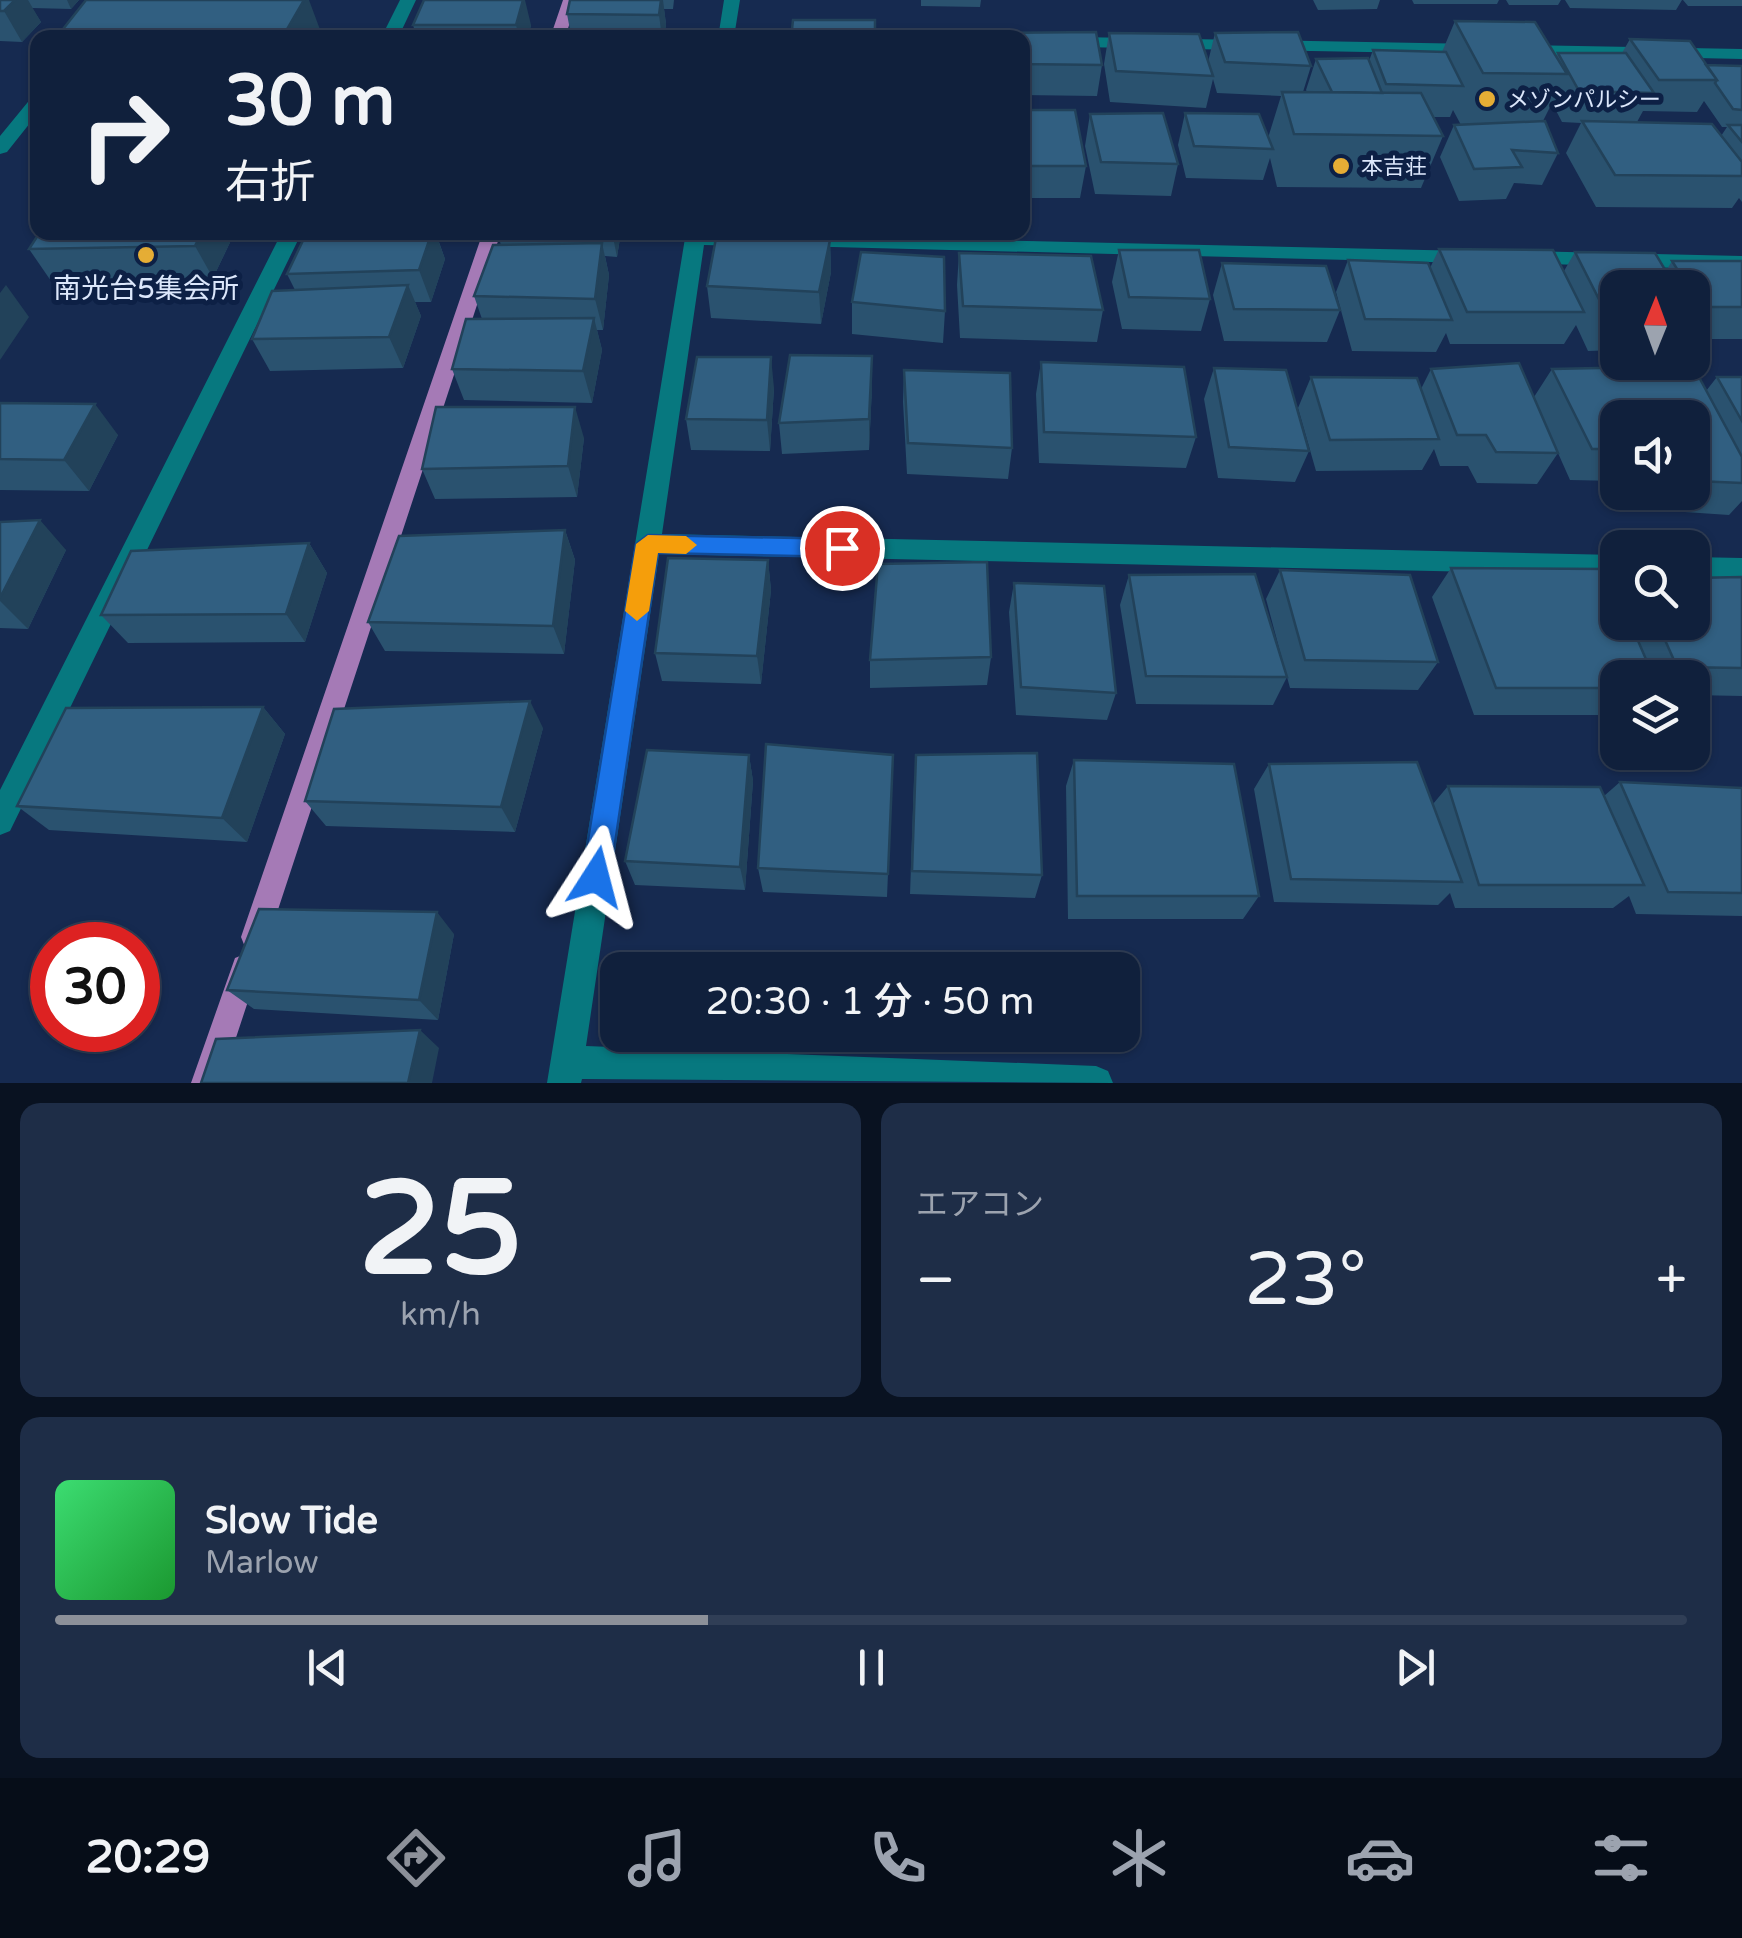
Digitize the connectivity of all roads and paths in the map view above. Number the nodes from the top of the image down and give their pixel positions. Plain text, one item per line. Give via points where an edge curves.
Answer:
1 (408, 0) edge
2 (732, 0) edge
3 (393, 30) edge
4 (727, 30) edge
5 (1030, 41) edge
6 (1742, 54) edge
7 (30, 111) edge
8 (0, 148) edge
9 (288, 240) edge
10 (694, 240) edge
11 (840, 240) edge
12 (1742, 264) edge
13 (648, 544) junction
14 (1600, 565) edge
15 (1710, 567) edge
16 (1742, 568) edge
17 (0, 821) edge
18 (565, 1072) edge
19 (1096, 1083) edge

1 - 3 street
2 - 4 street
5 - 6 street
7 - 8 street
9 - 17 street
10 - 13 street
11 - 12 street
13 - 14 street
13 - 18 street
15 - 16 street
18 - 19 street

